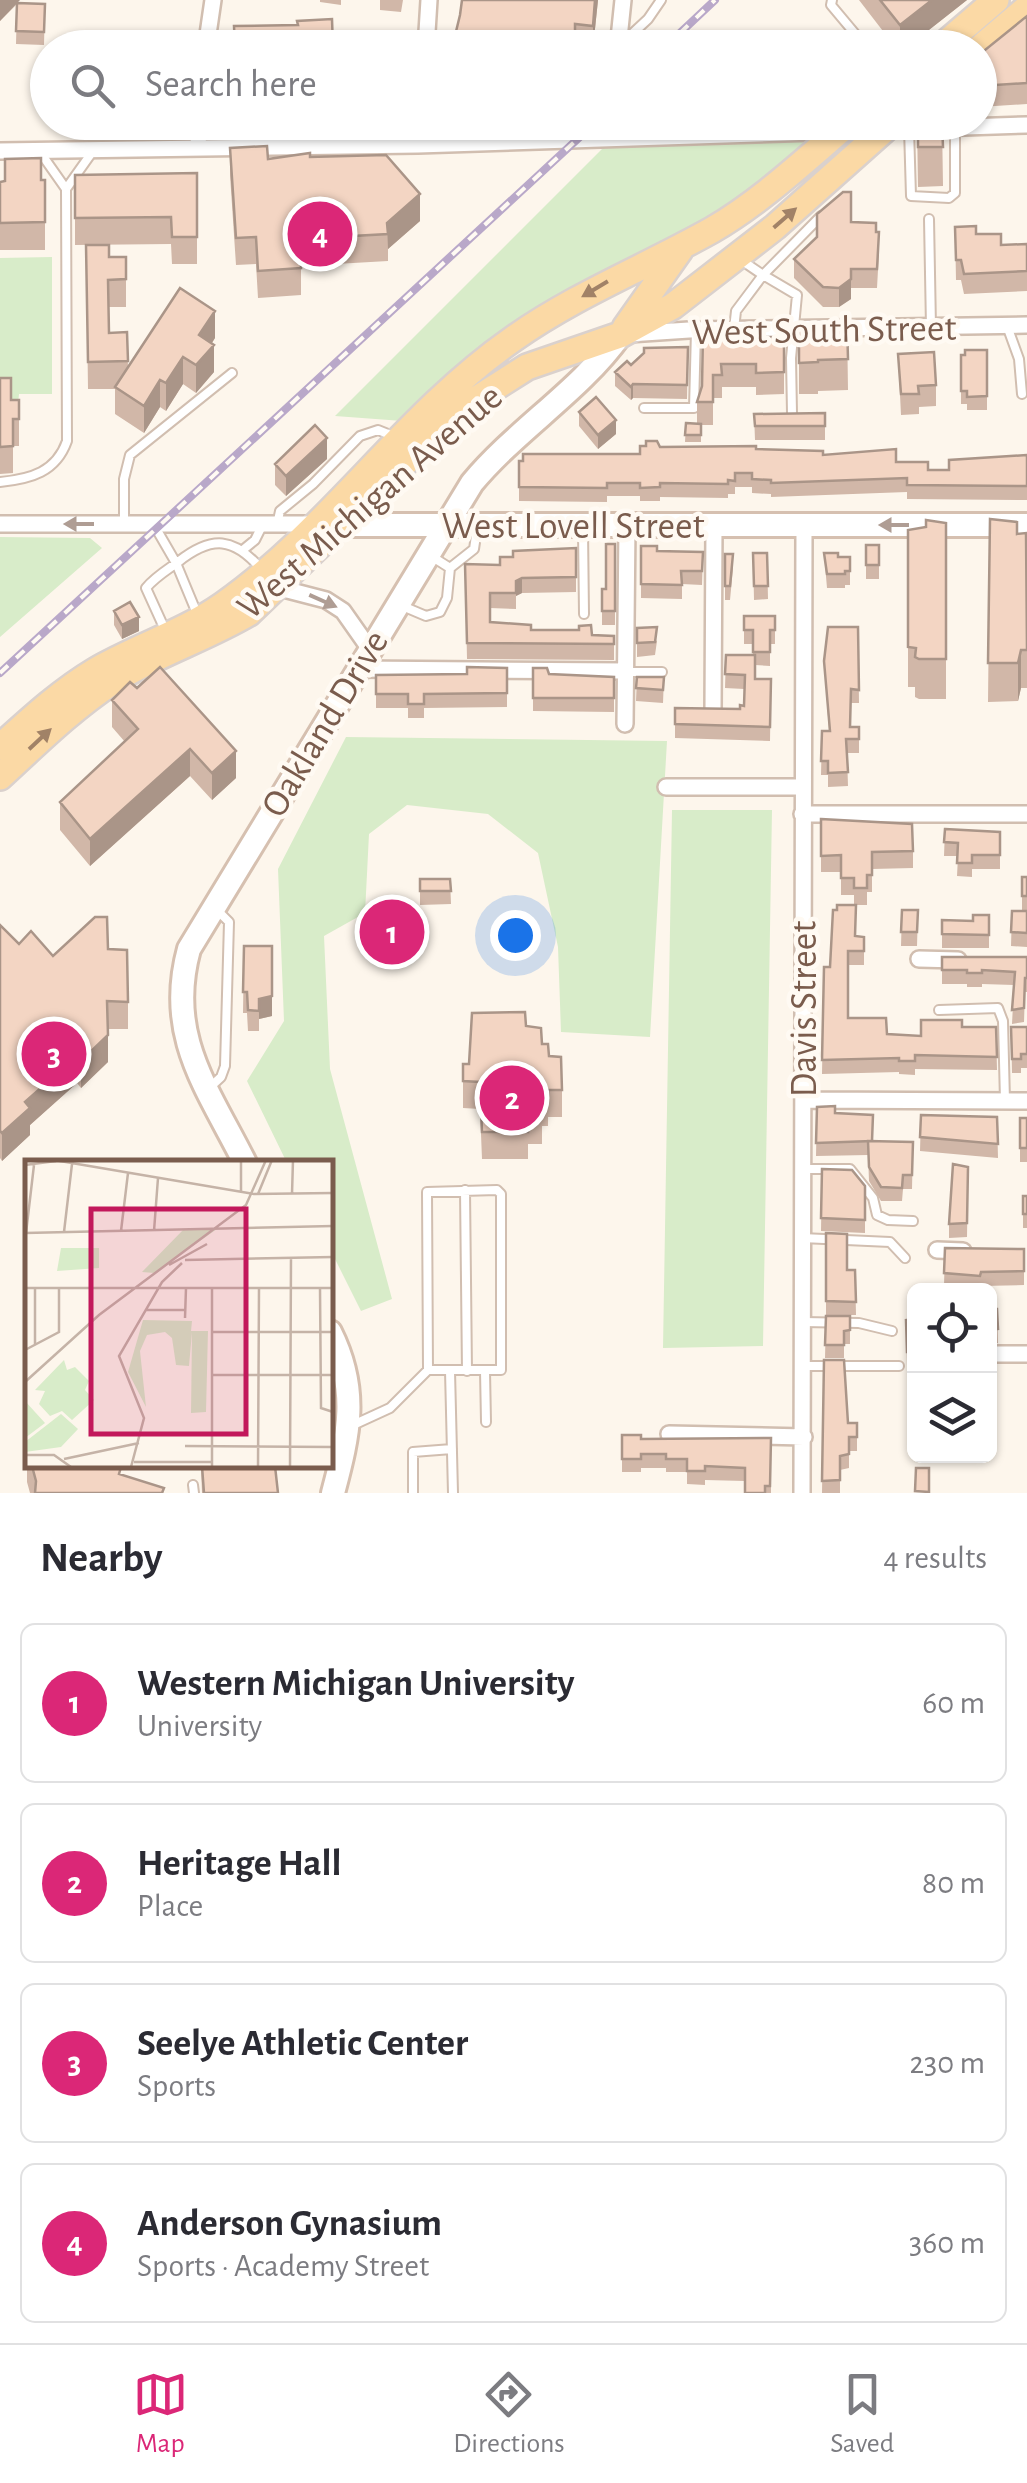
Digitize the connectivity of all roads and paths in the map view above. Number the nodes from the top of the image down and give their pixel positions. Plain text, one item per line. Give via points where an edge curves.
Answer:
1 (213, 0) edge
2 (429, 0) edge
3 (623, 0) edge
4 (661, 0) edge
5 (832, 0) edge
6 (996, 0) edge
7 (1027, 8) edge
8 (209, 30) edge
9 (427, 30) edge
10 (620, 30) edge
11 (636, 30) edge
12 (852, 30) edge
13 (961, 30) edge
14 (997, 34) edge
15 (1027, 125) edge
16 (997, 126) edge
17 (198, 140) edge
18 (418, 140) edge
19 (535, 140) edge
20 (829, 140) edge
21 (882, 140) edge
22 (899, 140) edge
23 (955, 140) edge
24 (418, 145) junction
25 (198, 147) junction
26 (40, 150) junction
27 (0, 151) edge
28 (92, 151) junction
29 (66, 190) junction
30 (832, 192) junction
31 (930, 219) dead end
32 (683, 246) junction
33 (737, 257) junction
34 (763, 275) junction
35 (1027, 325) edge
36 (1007, 326) junction
37 (932, 327) junction
38 (794, 328) junction
39 (696, 330) junction
40 (734, 330) junction
41 (620, 335) junction
42 (232, 374) dead end
43 (1022, 394) dead end
44 (644, 408) dead end
45 (792, 413) edge
46 (398, 440) junction
47 (323, 473) junction
48 (0, 482) edge
49 (348, 489) junction
50 (0, 524) edge
51 (154, 524) junction
52 (200, 524) junction
53 (330, 524) junction
54 (804, 524) junction
55 (1027, 524) edge
56 (124, 525) junction
57 (269, 525) junction
58 (444, 525) junction
59 (478, 525) junction
60 (583, 525) junction
61 (714, 525) junction
62 (627, 526) junction
63 (201, 545) junction
64 (244, 549) junction
65 (427, 553) junction
66 (176, 563) junction
67 (450, 568) junction
68 (267, 580) junction
69 (396, 603) junction
70 (584, 614) dead end
71 (200, 620) junction
72 (168, 636) junction
73 (363, 659) junction
74 (626, 671) junction
75 (662, 672) edge
76 (77, 695) junction
77 (713, 711) edge
78 (625, 724) dead end
79 (0, 747) edge
80 (0, 777) edge
81 (666, 787) dead end
82 (802, 787) junction
83 (802, 814) junction
84 (1027, 814) edge
85 (214, 907) junction
86 (919, 960) dead end
87 (973, 960) edge
88 (940, 1010) dead end
89 (208, 1089) junction
90 (803, 1100) junction
91 (1006, 1100) junction
92 (1027, 1100) edge
93 (244, 1160) edge
94 (803, 1169) junction
95 (465, 1190) junction
96 (912, 1222) dead end
97 (802, 1238) junction
98 (936, 1250) dead end
99 (973, 1251) edge
100 (906, 1258) dead end
101 (803, 1322) junction
102 (892, 1331) dead end
103 (332, 1336) edge
104 (997, 1354) edge
105 (1027, 1354) edge
106 (804, 1366) junction
107 (899, 1366) dead end
108 (428, 1370) junction
109 (450, 1371) junction
110 (467, 1372) junction
111 (486, 1372) junction
112 (486, 1422) dead end
113 (349, 1427) junction
114 (669, 1434) edge
115 (804, 1437) junction
116 (452, 1450) junction
117 (332, 1493) edge
118 (413, 1493) edge
119 (452, 1493) edge
120 (802, 1493) edge

1 - 8 street
2 - 9 street
3 - 10 street
4 - 11 lane
5 - 12 lane
6 - 13 main road
7 - 14 main road
15 - 16 street
17 - 25 street
18 - 24 street
19 - 24 street
20 - 32 main road, West Michigan Avenue via 748,206
21 - 30 main road, West Michigan Avenue
22 - 23 lane via 912,196 949,198 955,192
24 - 25 street
25 - 28 street
26 - 27 street
26 - 28 street
26 - 29 lane
28 - 29 lane
29 - 48 lane via 67,441 60,460
33 -> 30 main road, West Michigan Avenue
30 - 34 lane
31 - 37 lane
32 - 41 main road
32 -> 46 main road, West Michigan Avenue via 610,280 512,339
33 - 34 lane
33 - 41 main road, West Michigan Avenue via 673,306
34 - 38 lane via 797,294
34 - 40 lane via 736,311
35 - 36 street, West South Street
36 - 37 street, West South Street
36 - 43 lane
37 - 38 street, West South Street
38 - 40 street, West South Street
38 - 45 lane
39 - 40 street, West South Street
39 - 41 street, West South Street
39 - 44 lane via 694,408
41 - 53 main road, West Michigan Avenue via 559,354 491,387
41 - 58 main road, Oakland Drive via 496,454
42 - 56 lane via 130,455
46 - 47 lane via 371,430
46 - 49 main road, West Michigan Avenue
47 - 49 lane
47 - 57 lane
49 - 53 main road, West Michigan Avenue
56 -> 50 street, West Lovell Street
51 - 52 street, West Lovell Street
51 - 56 street, West Lovell Street
51 - 66 lane
52 - 57 street, West Lovell Street
52 - 63 lane
53 - 57 street, West Lovell Street
53 - 58 main road, West Lovell Street
53 - 68 main road, West Michigan Avenue
55 -> 54 main road, West Lovell Street
54 - 61 main road, West Lovell Street
54 - 82 street, Davis Street
57 - 64 lane
58 - 59 main road, West Lovell Street
58 - 65 main road, Oakland Drive
59 - 60 main road, West Lovell Street
59 - 67 lane via 474,549
60 - 62 main road, West Lovell Street
60 - 70 lane
61 - 62 main road, West Lovell Street
61 - 77 street
62 - 74 street
63 - 64 lane
63 - 66 lane
64 - 68 lane
65 - 67 lane
65 - 69 main road, Oakland Drive
66 - 71 lane
66 - 72 lane via 146,588
67 - 69 lane via 440,612 426,616
68 - 71 main road, West Michigan Avenue
68 -> 73 street via 326,600 354,623
68 - 76 main road, West Michigan Avenue via 249,612 220,630
69 - 73 main road, Oakland Drive
71 - 72 main road, West Michigan Avenue
72 - 76 main road, West Michigan Avenue via 96,671
73 - 74 street
73 - 85 main road, Oakland Drive
74 - 75 lane
74 - 78 street
76 - 79 main road
80 -> 76 main road
81 - 82 street
82 - 83 street, Davis Street
83 - 84 street
83 - 90 street, Davis Street
85 - 89 main road, Oakland Drive via 189,949 181,1001 185,1040
85 - 89 lane via 230,922 227,1046 221,1077
86 - 87 street
88 - 91 lane via 998,1008
89 - 93 main road, Oakland Drive
90 - 91 street
90 - 94 street, Davis Street
91 - 92 street
94 - 96 lane via 850,1170 873,1198 877,1215
94 - 97 street, Davis Street
95 - 108 lane via 427,1192
95 - 110 lane
95 - 111 lane via 501,1194 502,1363 498,1371
97 - 100 lane via 890,1242
97 - 101 street, Davis Street
98 - 99 street
101 - 102 lane via 860,1322
101 - 106 street, Davis Street
103 - 113 main road via 346,1366
104 - 105 street
106 - 107 lane
106 - 115 street, Davis Street
108 - 109 lane
108 - 113 lane via 390,1408
109 - 110 lane
109 - 116 lane
110 - 111 lane
111 - 112 lane
113 - 117 main road
114 - 115 street
115 - 120 street, Davis Street
116 - 118 lane via 414,1452
116 - 119 lane

